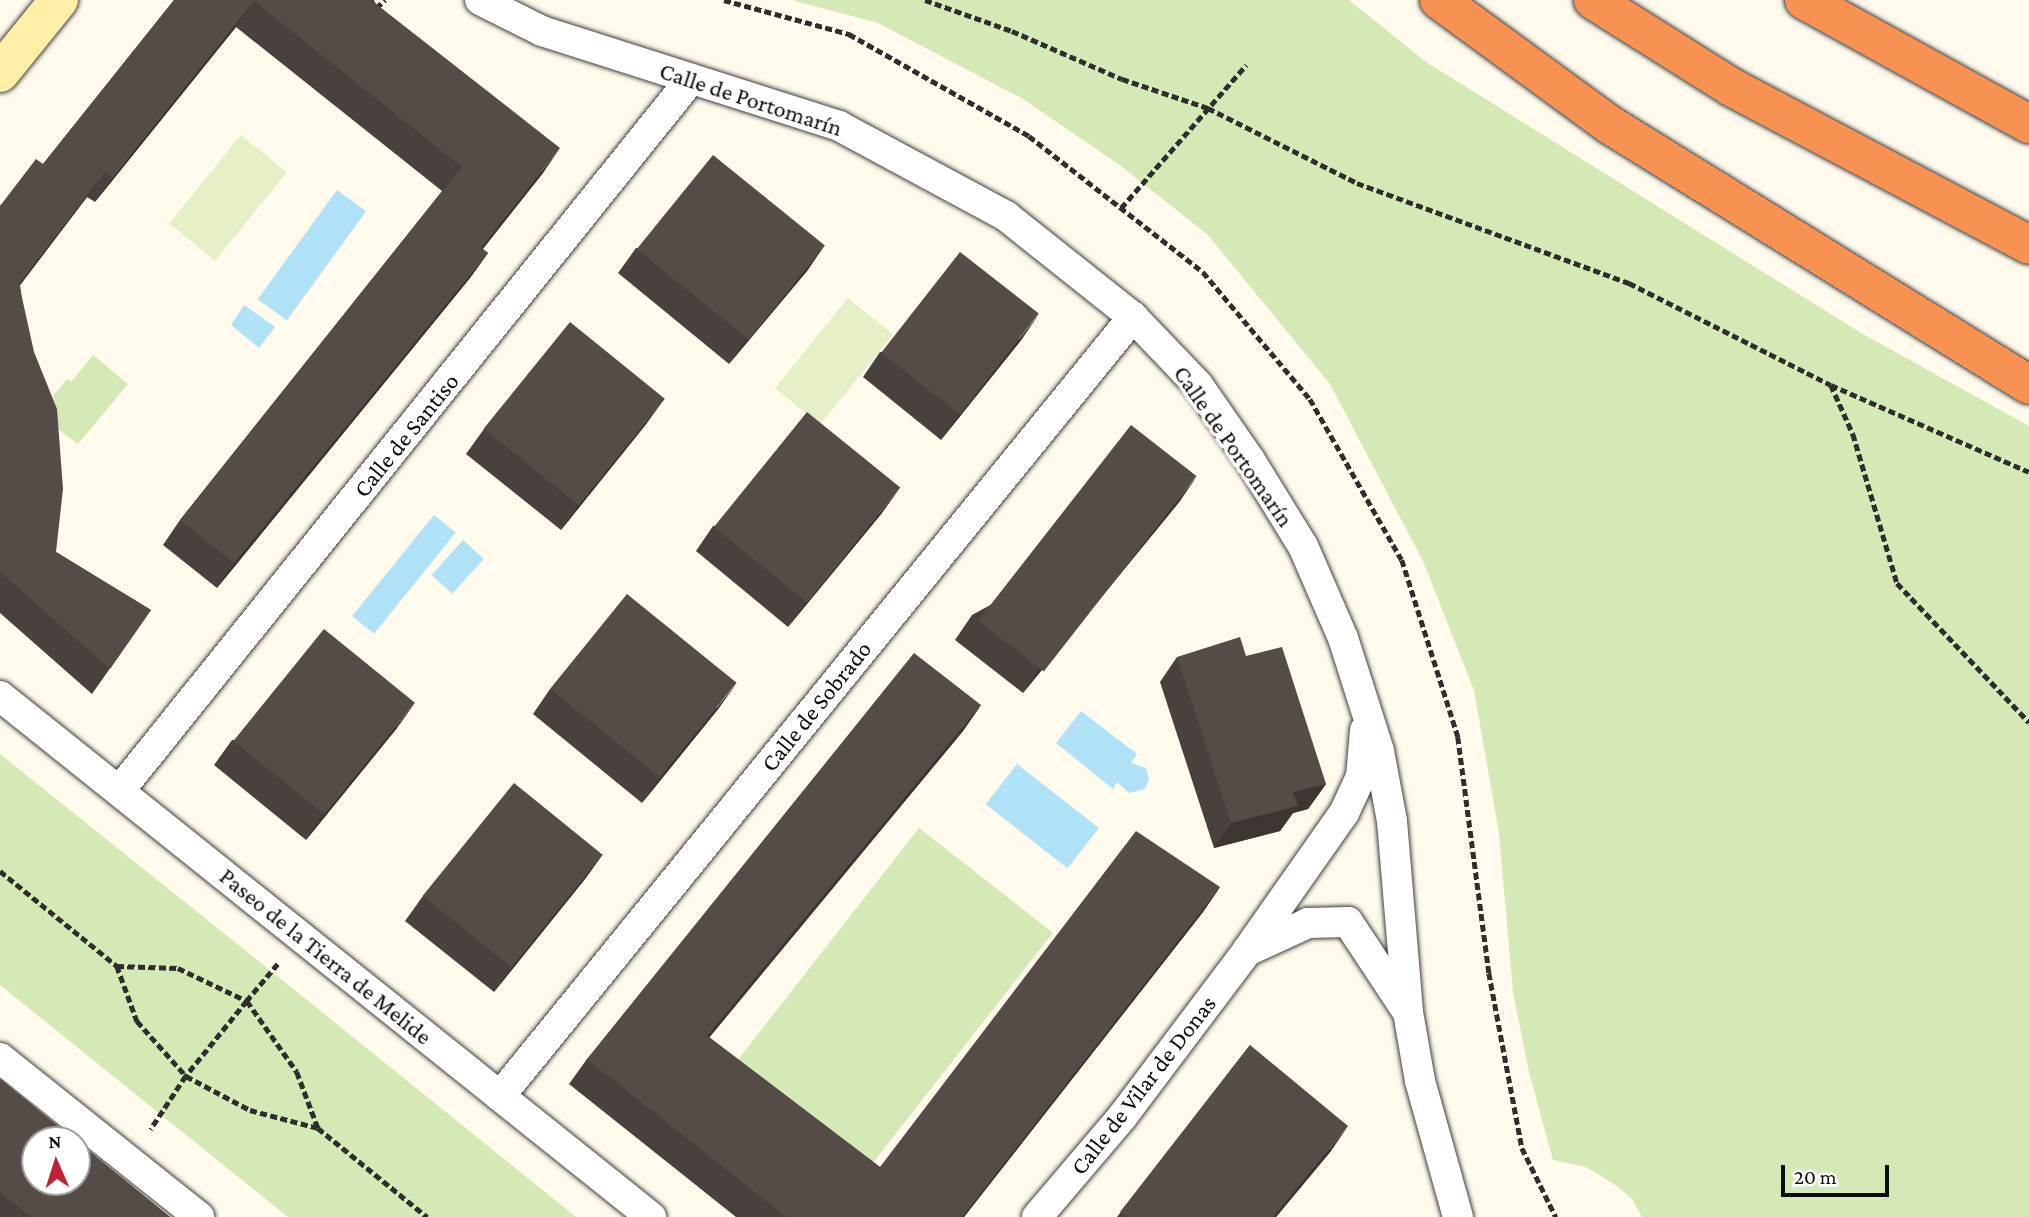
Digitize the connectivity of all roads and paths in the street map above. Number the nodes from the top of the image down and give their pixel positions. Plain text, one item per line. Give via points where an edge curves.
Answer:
1 (59, 0) edge
2 (371, 0) edge
3 (385, 0) edge
4 (480, 0) edge
5 (925, 0) edge
6 (1439, 0) edge
7 (1593, 0) edge
8 (1804, 0) edge
9 (1246, 65) dead end
10 (0, 73) edge
11 (691, 79) junction
12 (1208, 108) junction
13 (2029, 124) edge
14 (1121, 208) dead end
15 (2029, 245) edge
16 (1133, 317) junction
17 (2029, 383) edge
18 (1831, 385) junction
19 (2029, 472) edge
20 (0, 696) edge
21 (1367, 711) junction
22 (2029, 722) edge
23 (120, 790) junction
24 (0, 871) edge
25 (1247, 951) junction
26 (278, 964) dead end
27 (117, 966) junction
28 (247, 1000) junction
29 (1408, 1012) junction
30 (0, 1058) edge
31 (186, 1076) junction
32 (500, 1096) junction
33 (318, 1128) junction
34 (151, 1129) dead end
35 (199, 1217) edge
36 (427, 1217) edge
37 (651, 1217) edge
38 (1037, 1217) edge
39 (1458, 1217) edge

1 - 10 street
2 - 3 path via 376,8
4 - 11 street, Calle de Portomarín via 542,31
5 - 12 path via 1122,79
6 - 17 highway via 1610,125
7 - 15 highway via 1731,87
8 - 13 highway
9 - 12 path
11 - 16 street, Calle de Portomarín via 839,126 1006,216
11 - 23 street, Calle de Santiso
12 - 14 path
12 - 18 path via 1357,183 1629,283
16 - 21 street, Calle de Portomarín via 1198,385 1303,546 1343,638
16 - 32 street, Calle de Sobrado
18 - 19 path
18 - 22 path via 1857,445 1897,583
20 - 23 street, Paseo de la Tierra de Melide
21 - 25 street, Calle de Vilar de Donas via 1361,777 1344,813
21 - 29 street, Calle de Portomarín via 1392,821
23 - 32 street, Paseo de la Tierra de Melide
24 - 27 path
25 - 29 street, Calle de Vilar de Donas via 1308,923 1348,922
25 - 38 street, Calle de Vilar de Donas via 1122,1117
26 - 28 path
27 - 28 path via 178,968
27 - 31 path via 137,1021
28 - 31 path
28 - 33 path via 297,1072
29 - 39 street, Calle de Portomarín via 1420,1081
30 - 35 street
31 - 33 path via 250,1110
31 - 34 path
32 - 37 street, Paseo de la Tierra de Melide
33 - 36 path

